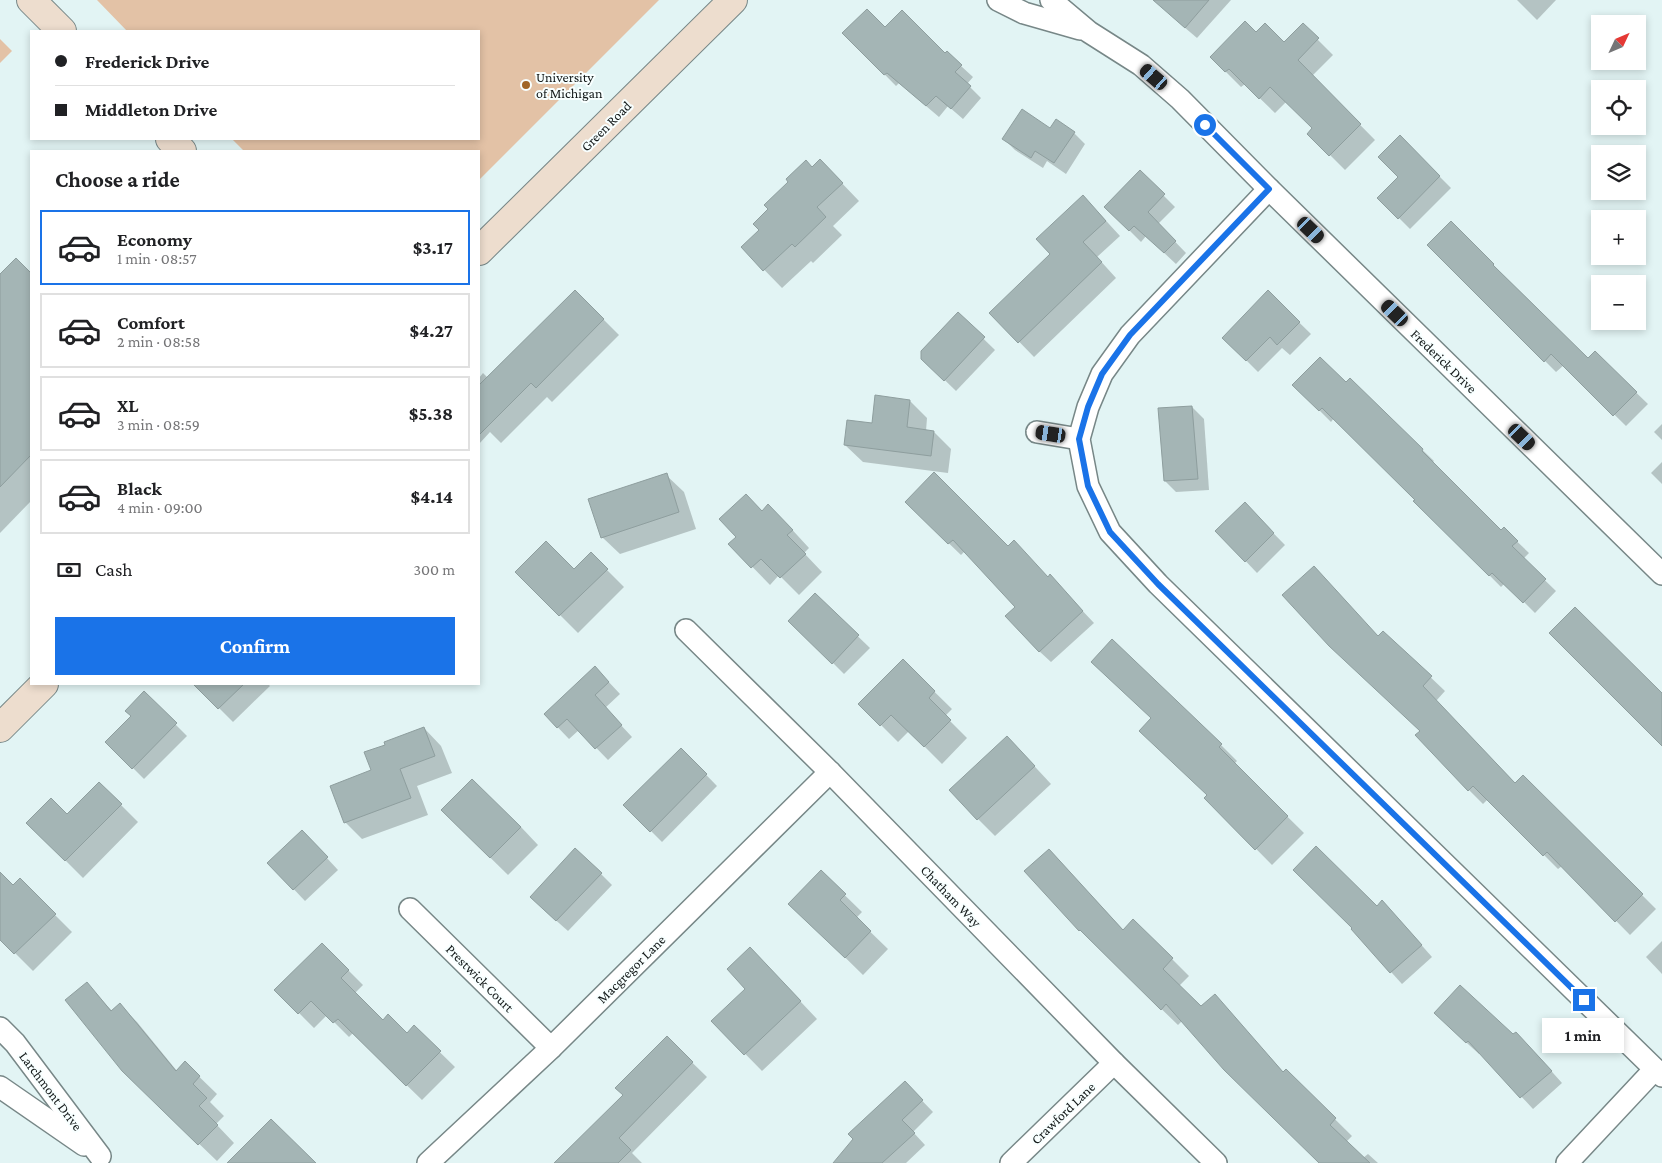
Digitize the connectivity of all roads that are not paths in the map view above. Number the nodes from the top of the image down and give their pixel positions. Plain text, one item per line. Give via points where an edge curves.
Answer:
1 (31, 0) edge
2 (733, 0) edge
3 (998, 0) edge
4 (1051, 0) edge
5 (61, 30) edge
6 (1089, 32) junction
7 (171, 140) edge
8 (181, 150) edge
9 (1269, 189) junction
10 (480, 250) edge
11 (1038, 432) dead end
12 (1079, 439) junction
13 (1662, 574) edge
14 (686, 630) dead end
15 (43, 685) edge
16 (0, 728) edge
17 (830, 772) junction
18 (410, 908) dead end
19 (0, 1028) edge
20 (551, 1048) junction
21 (1114, 1063) junction
22 (1659, 1073) edge
23 (0, 1087) edge
24 (104, 1160) edge
25 (428, 1163) edge
26 (1011, 1163) edge
27 (1216, 1163) edge
28 (1567, 1163) edge

1 - 5 street
2 - 10 street, Green Road
3 - 6 street, Frederick Drive via 1024,12
4 - 6 street, Frederick Drive
6 - 9 street, Frederick Drive via 1141,65 1180,99
7 - 8 street
9 - 12 street via 1130,335 1102,374
9 - 13 street, Frederick Drive
11 - 12 street
12 - 22 street via 1088,486 1110,532 1158,584
14 - 17 street, Chatham Way
15 - 16 street
17 - 20 street, Macgregor Lane
17 - 21 street, Chatham Way
18 - 20 street, Prestwick Court
19 - 24 street, Larchmont Drive
20 - 25 street, Macgregor Lane
21 - 26 street, Crawford Lane
21 - 27 street, Chatham Way
22 - 28 street
23 - 24 street, Larchmont Drive

